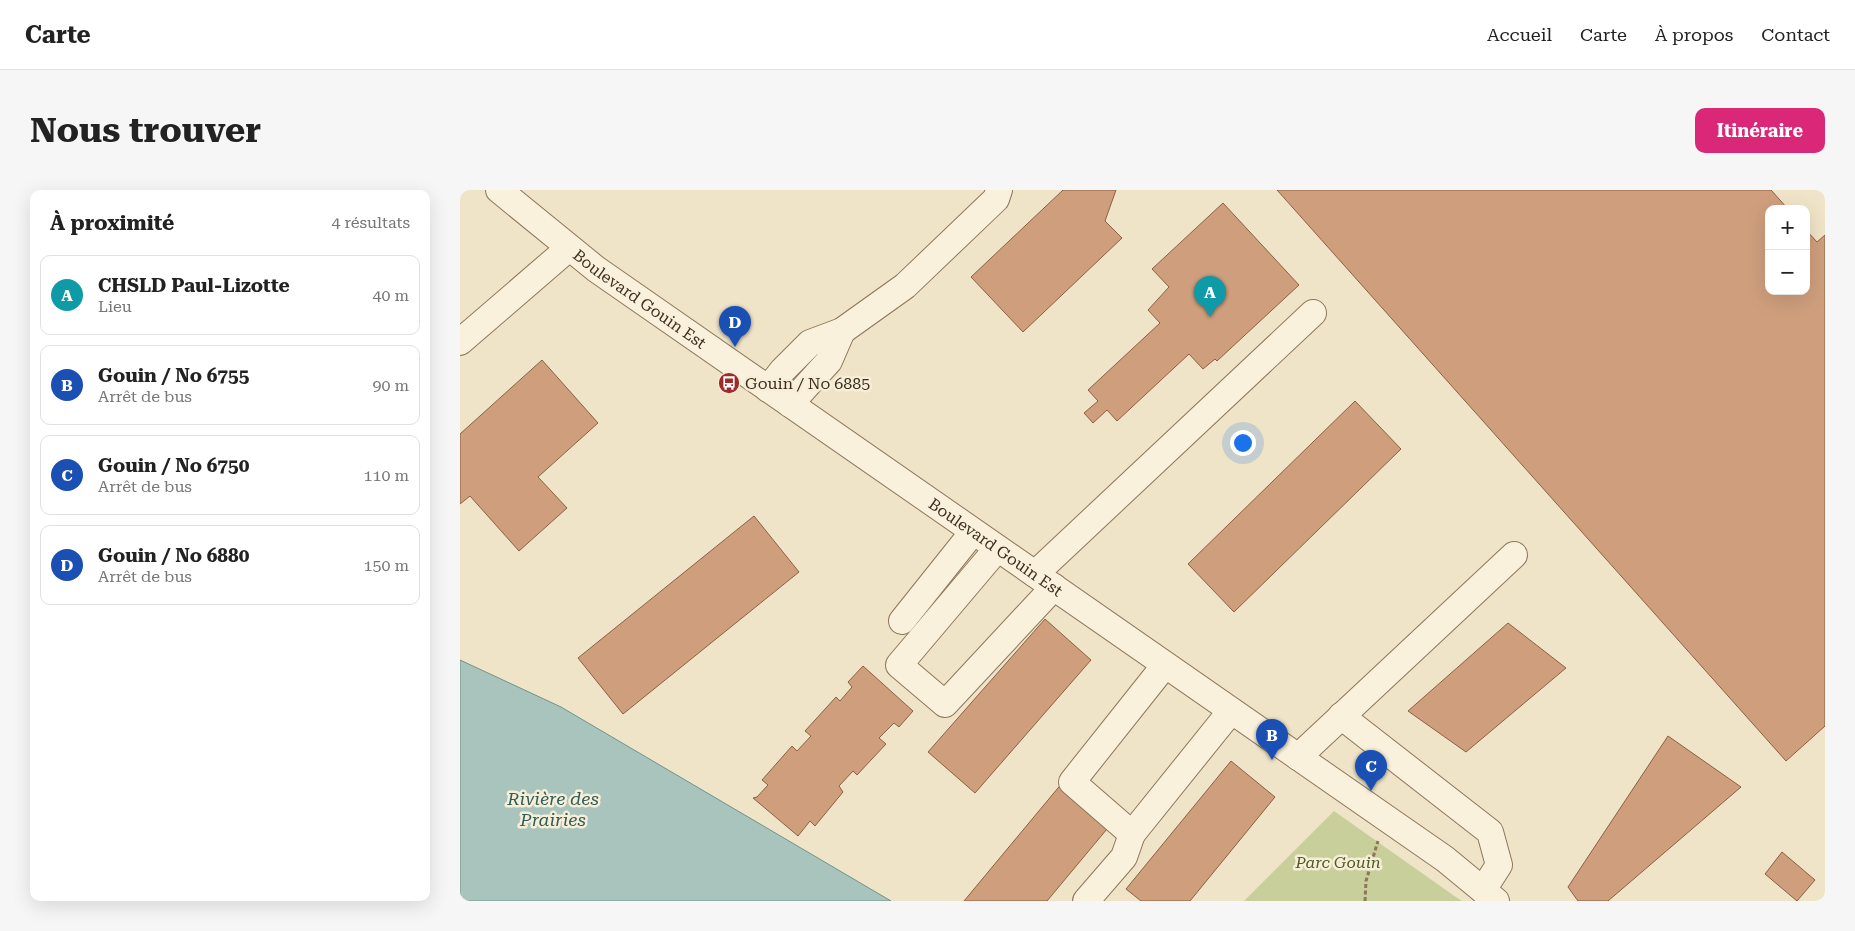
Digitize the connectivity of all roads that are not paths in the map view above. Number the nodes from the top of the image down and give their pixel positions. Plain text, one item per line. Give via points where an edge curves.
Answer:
1 (499, 190) edge
2 (999, 190) edge
3 (569, 248) junction
4 (1313, 313) dead end
5 (842, 331) junction
6 (460, 342) edge
7 (768, 389) junction
8 (790, 404) junction
9 (973, 532) junction
10 (997, 549) junction
11 (1514, 555) dead end
12 (1044, 581) junction
13 (902, 621) dead end
14 (1165, 664) junction
15 (1231, 711) junction
16 (1341, 716) junction
17 (1298, 757) junction
18 (1132, 834) junction
19 (1489, 896) edge
20 (1086, 901) edge

1 - 3 street, Boulevard Gouin Est
2 - 5 street via 996,199 905,286
3 - 6 street
3 - 7 street, Boulevard Gouin Est
4 - 12 street
5 - 7 street via 810,343
5 - 8 street via 829,361
7 - 8 street, Boulevard Gouin Est
8 - 9 street, Boulevard Gouin Est
9 - 10 street, Boulevard Gouin Est
9 - 13 street
10 - 12 street, Boulevard Gouin Est
10 - 12 street via 899,665 945,704
11 - 16 street
12 - 14 street, Boulevard Gouin Est
14 - 15 street, Boulevard Gouin Est
14 - 18 street via 1072,782
15 - 17 street, Boulevard Gouin Est
15 - 18 street
16 - 17 street
16 - 19 street via 1490,832 1499,865
17 - 19 street, Boulevard Gouin Est via 1445,859
18 - 20 street via 1124,857

